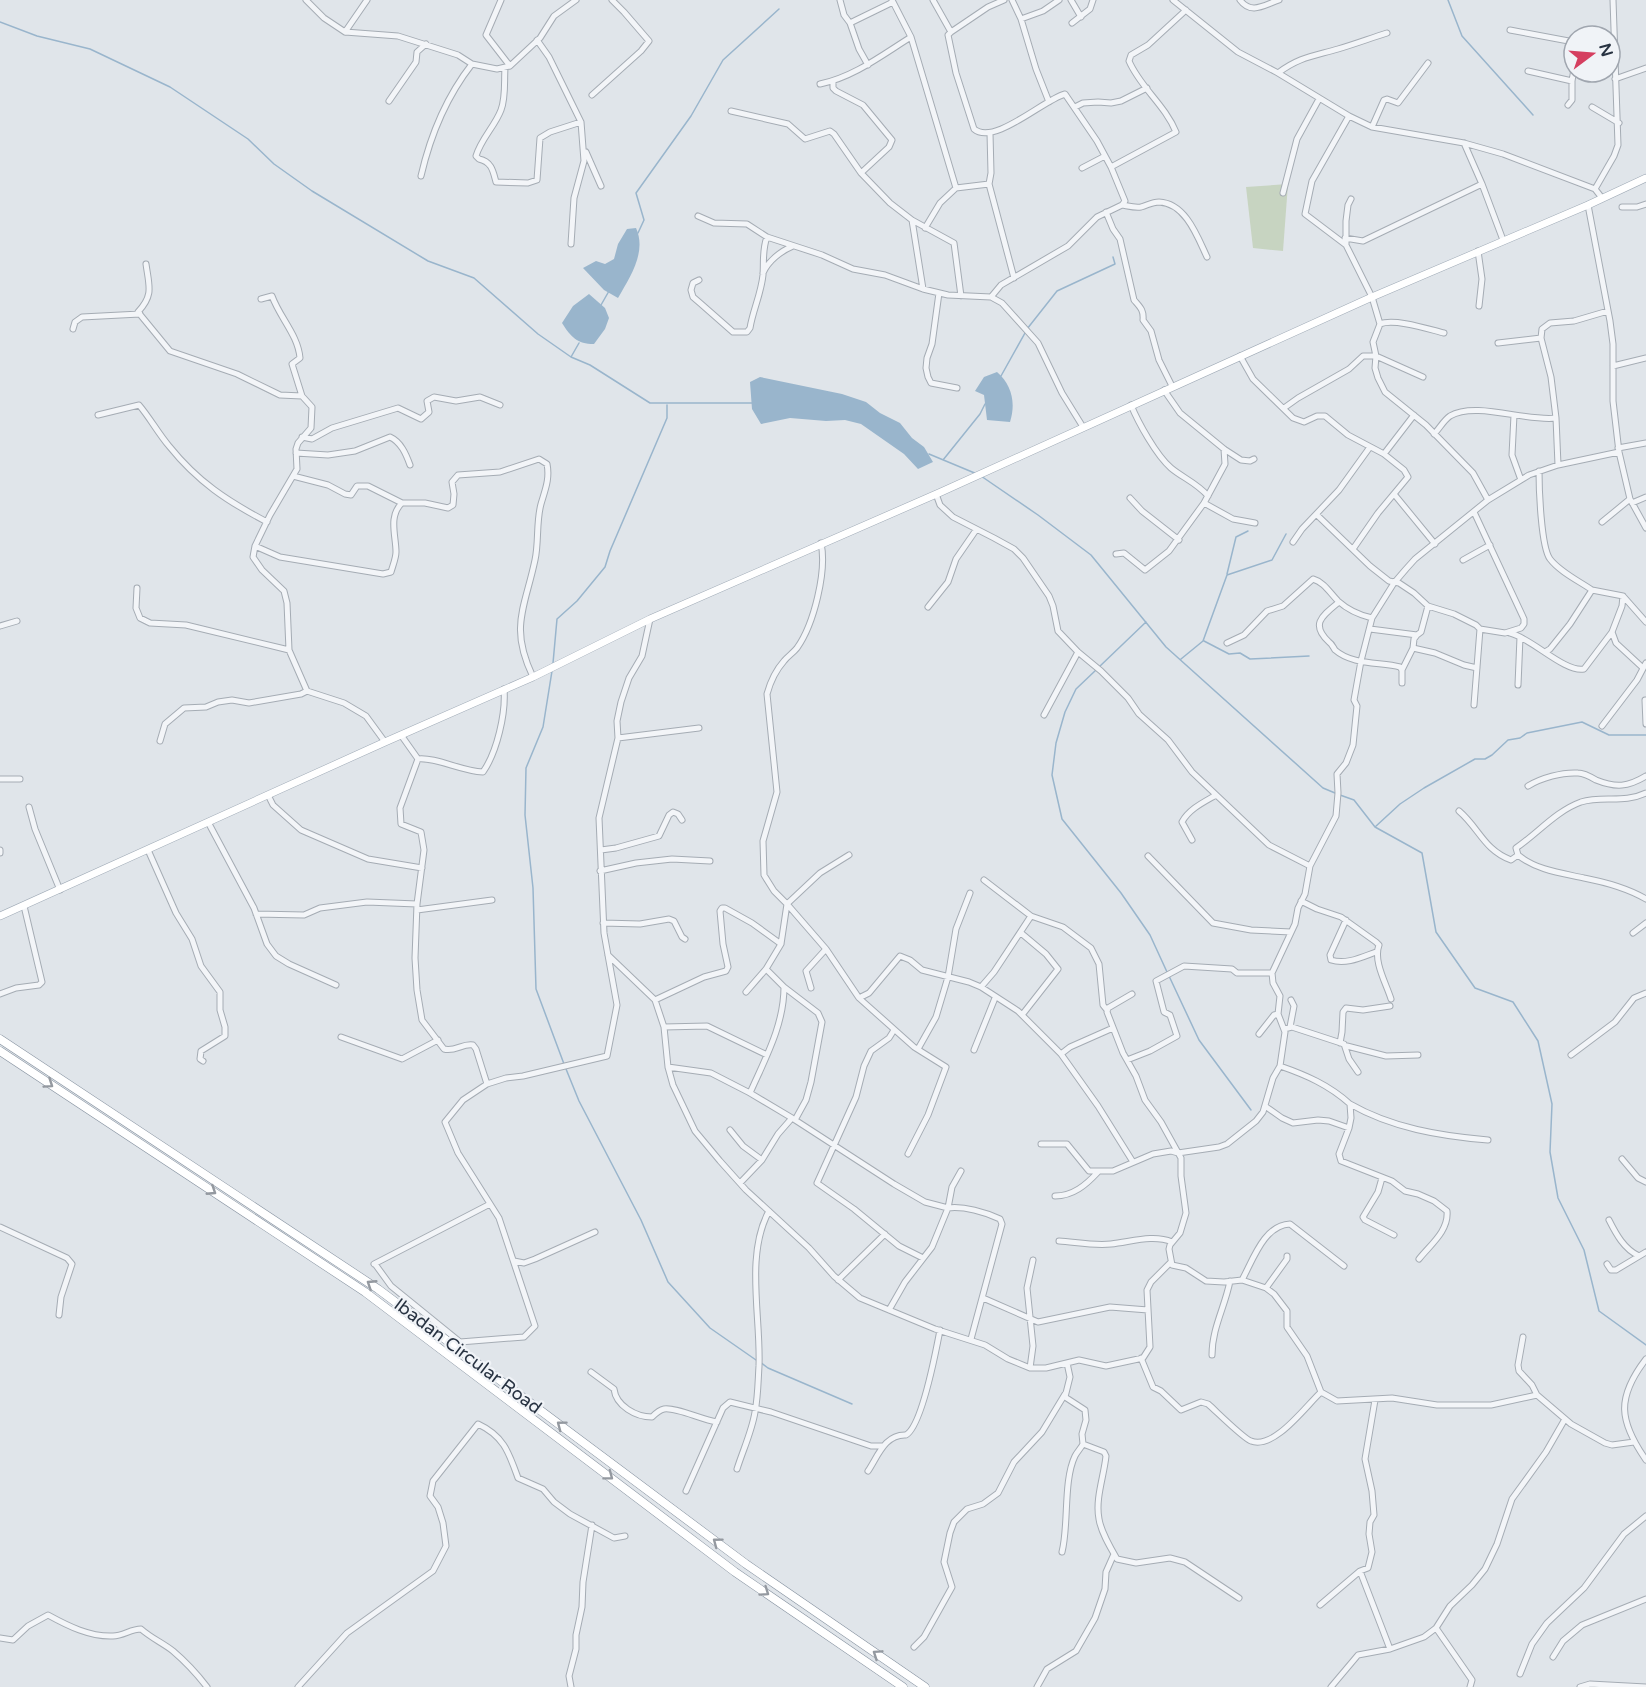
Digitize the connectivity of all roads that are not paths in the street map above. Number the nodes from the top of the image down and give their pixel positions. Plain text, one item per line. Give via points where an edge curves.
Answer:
1 (306, 0) edge
2 (367, 0) edge
3 (501, 0) edge
4 (612, 0) edge
5 (840, 0) edge
6 (933, 0) edge
7 (982, 0) edge
8 (1004, 0) edge
9 (1012, 0) edge
10 (1059, 0) edge
11 (1071, 0) edge
12 (1093, 0) edge
13 (1173, 0) edge
14 (1240, 0) edge
15 (1279, 0) edge
16 (1613, 0) edge
17 (574, 1) edge
18 (893, 1) edge
19 (988, 7) junction
20 (1186, 10) junction
21 (1081, 17) junction
22 (1022, 19) junction
23 (850, 23) junction
24 (1072, 23) dead end
25 (1612, 24) edge
26 (1510, 30) dead end
27 (345, 32) junction
28 (951, 32) junction
29 (1388, 33) dead end
30 (911, 37) junction
31 (537, 40) junction
32 (1562, 40) edge
33 (426, 44) junction
34 (1428, 63) dead end
35 (472, 64) junction
36 (868, 65) junction
37 (507, 67) junction
38 (1646, 68) edge
39 (1528, 71) dead end
40 (1278, 73) junction
41 (1622, 77) edge
42 (1562, 79) edge
43 (833, 82) junction
44 (820, 84) dead end
45 (1572, 84) edge
46 (1615, 84) edge
47 (1147, 88) junction
48 (592, 95) dead end
49 (1319, 99) junction
50 (389, 101) dead end
51 (1049, 102) junction
52 (1568, 105) dead end
53 (1075, 107) junction
54 (1592, 107) dead end
55 (731, 111) dead end
56 (1349, 116) junction
57 (581, 122) junction
58 (1619, 123) junction
59 (1372, 127) junction
60 (990, 133) junction
61 (1464, 143) junction
62 (584, 147) junction
63 (1105, 156) junction
64 (1111, 167) junction
65 (1082, 168) dead end
66 (861, 173) junction
67 (421, 176) dead end
68 (1646, 177) edge
69 (989, 184) junction
70 (1482, 184) junction
71 (601, 186) dead end
72 (956, 188) junction
73 (1595, 189) junction
74 (1283, 193) dead end
75 (1602, 198) junction
76 (1352, 200) dead end
77 (1646, 204) edge
78 (1122, 205) junction
79 (1587, 205) junction
80 (1622, 207) dead end
81 (1106, 212) junction
82 (698, 216) dead end
83 (912, 220) junction
84 (925, 228) junction
85 (767, 237) junction
86 (1503, 240) junction
87 (1346, 242) junction
88 (570, 244) dead end
89 (794, 245) junction
90 (1478, 251) junction
91 (1207, 257) dead end
92 (146, 264) dead end
93 (763, 274) junction
94 (1014, 278) junction
95 (699, 280) dead end
96 (923, 289) junction
97 (939, 293) junction
98 (961, 296) junction
99 (991, 297) junction
100 (1372, 297) junction
101 (261, 298) dead end
102 (1479, 306) dead end
103 (1608, 311) junction
104 (140, 314) junction
105 (1380, 324) junction
106 (73, 329) dead end
107 (1444, 333) dead end
108 (1541, 338) junction
109 (1498, 343) dead end
110 (1240, 356) junction
111 (1376, 356) junction
112 (1646, 358) edge
113 (1612, 366) junction
114 (1423, 377) dead end
115 (957, 388) dead end
116 (1168, 388) junction
117 (302, 396) junction
118 (500, 405) dead end
119 (1131, 405) junction
120 (1284, 408) junction
121 (99, 415) dead end
122 (1514, 415) junction
123 (1414, 416) junction
124 (1556, 418) junction
125 (1083, 427) junction
126 (1434, 434) junction
127 (302, 437) junction
128 (1646, 443) edge
129 (1370, 447) junction
130 (1224, 449) junction
131 (1619, 450) junction
132 (296, 453) junction
133 (1384, 454) junction
134 (1254, 459) dead end
135 (410, 465) dead end
136 (1558, 465) junction
137 (1539, 471) junction
138 (293, 476) junction
139 (1521, 480) junction
140 (936, 494) junction
141 (1394, 494) junction
142 (1208, 496) junction
143 (1646, 496) edge
144 (1130, 498) dead end
145 (1488, 500) junction
146 (1631, 501) junction
147 (402, 503) junction
148 (1204, 503) junction
149 (1474, 512) junction
150 (1317, 515) junction
151 (267, 522) junction
152 (1602, 522) dead end
153 (1255, 523) dead end
154 (1646, 528) edge
155 (976, 530) junction
156 (1179, 540) junction
157 (1293, 542) dead end
158 (821, 543) junction
159 (1435, 544) junction
160 (1490, 545) junction
161 (255, 546) junction
162 (1353, 549) junction
163 (1116, 554) dead end
164 (1463, 560) dead end
165 (1394, 583) junction
166 (137, 588) dead end
167 (1592, 590) junction
168 (1623, 596) junction
169 (1339, 602) junction
170 (1428, 606) junction
171 (928, 607) dead end
172 (1372, 618) junction
173 (650, 619) junction
174 (17, 621) dead end
175 (1646, 622) edge
176 (0, 626) edge
177 (1370, 629) junction
178 (1480, 629) junction
179 (1612, 632) junction
180 (1505, 633) junction
181 (1417, 635) junction
182 (1520, 637) junction
183 (1227, 643) dead end
184 (1413, 648) junction
185 (289, 650) junction
186 (1078, 652) junction
187 (1545, 652) junction
188 (1361, 661) junction
189 (1644, 665) edge
190 (1477, 668) junction
191 (1402, 670) junction
192 (533, 677) junction
193 (1402, 683) dead end
194 (1518, 686) dead end
195 (504, 689) junction
196 (307, 691) junction
197 (1645, 700) edge
198 (1474, 705) dead end
199 (1044, 715) dead end
200 (1646, 724) edge
201 (1602, 726) dead end
202 (699, 728) dead end
203 (401, 735) junction
204 (618, 738) junction
205 (160, 741) dead end
206 (384, 742) junction
207 (418, 759) junction
208 (1646, 776) edge
209 (20, 778) dead end
210 (0, 779) edge
211 (1527, 786) dead end
212 (1646, 793) edge
213 (268, 795) junction
214 (1216, 795) junction
215 (29, 807) dead end
216 (1460, 812) dead end
217 (682, 820) dead end
218 (208, 822) junction
219 (1192, 840) dead end
220 (148, 850) junction
221 (601, 850) junction
222 (849, 855) dead end
223 (1518, 855) junction
224 (1148, 856) dead end
225 (710, 861) dead end
226 (1310, 866) junction
227 (422, 868) junction
228 (600, 871) junction
229 (984, 880) dead end
230 (60, 890) junction
231 (970, 893) dead end
232 (1646, 899) edge
233 (492, 900) dead end
234 (1301, 902) junction
235 (787, 904) junction
236 (24, 906) junction
237 (417, 907) junction
238 (256, 914) junction
239 (0, 916) edge
240 (1031, 916) junction
241 (1346, 920) junction
242 (603, 923) junction
243 (1646, 923) edge
244 (1291, 932) junction
245 (1021, 933) junction
246 (1633, 933) dead end
247 (685, 939) dead end
248 (781, 944) junction
249 (826, 949) junction
250 (1377, 952) junction
251 (608, 955) junction
252 (766, 969) junction
253 (1272, 973) junction
254 (948, 977) junction
255 (336, 985) dead end
256 (784, 987) junction
257 (981, 987) junction
258 (811, 988) dead end
259 (746, 992) dead end
260 (1646, 993) edge
261 (0, 994) edge
262 (1132, 994) dead end
263 (859, 998) junction
264 (995, 998) junction
265 (1391, 999) dead end
266 (655, 1000) junction
267 (1291, 1000) dead end
268 (1390, 1006) dead end
269 (1107, 1010) junction
270 (1278, 1014) junction
271 (1022, 1015) junction
272 (664, 1027) junction
273 (1113, 1028) junction
274 (1287, 1028) junction
275 (894, 1030) junction
276 (1259, 1034) dead end
277 (341, 1037) dead end
278 (0, 1039) edge
279 (438, 1040) junction
280 (1340, 1042) junction
281 (1347, 1046) junction
282 (918, 1049) junction
283 (974, 1050) dead end
284 (0, 1051) edge
285 (1062, 1054) junction
286 (767, 1055) junction
287 (1418, 1055) dead end
288 (1572, 1055) dead end
289 (1128, 1060) junction
290 (203, 1061) dead end
291 (1280, 1066) junction
292 (668, 1067) junction
293 (1358, 1072) dead end
294 (487, 1084) junction
295 (750, 1093) junction
296 (1350, 1104) junction
297 (1264, 1106) junction
298 (794, 1119) junction
299 (1349, 1128) junction
300 (730, 1130) dead end
301 (1488, 1140) dead end
302 (1041, 1144) dead end
303 (834, 1146) junction
304 (1178, 1153) junction
305 (908, 1154) dead end
306 (1622, 1159) dead end
307 (762, 1160) junction
308 (1133, 1162) junction
309 (961, 1171) dead end
310 (1098, 1172) junction
311 (1382, 1178) junction
312 (1646, 1182) edge
313 (740, 1183) junction
314 (1055, 1196) dead end
315 (490, 1204) junction
316 (948, 1208) junction
317 (769, 1211) junction
318 (1609, 1220) dead end
319 (0, 1227) edge
320 (594, 1232) dead end
321 (885, 1234) junction
322 (1394, 1235) dead end
323 (1059, 1241) dead end
324 (1172, 1242) junction
325 (1646, 1251) edge
326 (1287, 1256) dead end
327 (1639, 1256) junction
328 (923, 1258) junction
329 (1419, 1259) dead end
330 (1033, 1260) dead end
331 (514, 1261) junction
332 (1171, 1262) junction
333 (1606, 1264) dead end
334 (1344, 1266) dead end
335 (838, 1280) junction
336 (1242, 1280) junction
337 (1230, 1281) junction
338 (1266, 1288) junction
339 (983, 1298) junction
340 (889, 1310) junction
341 (1148, 1310) junction
342 (58, 1315) dead end
343 (1029, 1320) junction
344 (940, 1330) junction
345 (1523, 1337) dead end
346 (971, 1339) junction
347 (1212, 1354) dead end
348 (1141, 1358) junction
349 (1646, 1359) edge
350 (1066, 1363) junction
351 (1030, 1368) junction
352 (591, 1372) dead end
353 (1321, 1392) junction
354 (1065, 1394) junction
355 (1537, 1395) junction
356 (1375, 1400) junction
357 (755, 1409) junction
358 (1565, 1419) junction
359 (717, 1422) junction
360 (1634, 1442) junction
361 (1083, 1444) junction
362 (883, 1446) junction
363 (1646, 1460) edge
364 (737, 1469) dead end
365 (868, 1471) dead end
366 (686, 1491) dead end
367 (1646, 1516) edge
368 (592, 1525) junction
369 (625, 1536) dead end
370 (1062, 1552) dead end
371 (1114, 1554) junction
372 (1360, 1571) junction
373 (1239, 1598) dead end
374 (1646, 1599) edge
375 (1320, 1605) dead end
376 (1436, 1629) junction
377 (0, 1638) edge
378 (914, 1647) dead end
379 (1390, 1649) junction
380 (1553, 1657) dead end
381 (1520, 1674) dead end
382 (207, 1687) edge
383 (298, 1687) edge
384 (571, 1687) edge
385 (903, 1687) edge
386 (925, 1687) edge
387 (1036, 1687) edge
388 (1331, 1687) edge
389 (1470, 1687) edge
390 (1580, 1687) edge
391 (1646, 1687) edge

1 - 27 street
2 - 27 street
3 - 37 street via 486,35
4 - 48 street via 649,41
5 - 23 street
6 - 28 street
7 - 19 street
8 - 19 street
9 - 22 street
10 - 22 street
11 - 21 street
12 - 21 street
13 - 20 street
14 - 15 street via 1253,9
16 - 25 street
17 - 31 street via 555,16
18 - 23 street
18 - 30 street
19 - 28 street
20 - 40 street via 1238,52
20 - 47 street via 1130,56 1131,66
21 - 24 street
22 - 51 street via 1035,69
23 - 36 street
26 - 32 street
27 - 33 street via 398,36
28 - 60 street via 951,56 974,129
29 - 40 street via 1308,56
30 - 36 street
30 - 72 street
31 - 37 street
31 - 57 street
33 - 35 street
33 - 50 street via 417,52 416,62
34 - 59 street via 1398,104 1384,100
35 - 37 street
35 - 67 street via 428,146
36 - 43 street
37 - 57 street via 501,110 476,156 490,165 496,182 537,180 540,138
38 - 41 street
39 - 42 street
40 - 49 street
43 - 44 street
43 - 66 street via 836,91 863,105 892,140
45 - 52 street
46 - 58 street
47 - 53 street via 1111,104 1083,103
47 - 64 street via 1176,132
49 - 56 street
49 - 74 street via 1297,139
51 - 53 street via 1065,94
51 - 60 street
53 - 63 street
54 - 58 street
55 - 66 street via 788,124 805,140 830,131
56 - 59 street
56 - 87 street via 1312,181 1305,214
57 - 62 street
58 - 73 street via 1614,156
59 - 61 street
60 - 69 street
61 - 70 street
61 - 73 street
62 - 71 street
62 - 88 street
63 - 64 street
63 - 65 street
64 - 78 street via 1125,201
66 - 83 street
68 - 75 main road
69 - 72 street
69 - 94 street
70 - 86 street
70 - 87 street via 1362,241
72 - 84 street via 940,203
73 - 75 street
75 - 79 main road
76 - 87 street via 1348,205
77 - 80 street
78 - 81 street
78 - 91 street via 1139,207 1162,202 1178,211 1194,229
79 - 86 main road
79 - 103 street
81 - 94 street via 1068,246
81 - 116 street via 1120,238 1134,300 1151,331
82 - 85 street via 714,223 747,224
83 - 84 street
83 - 96 street
84 - 98 street via 956,246
85 - 89 street
85 - 93 street via 762,255
86 - 90 main road
87 - 100 street
89 - 93 street via 772,260
89 - 96 street via 853,270 885,275
90 - 100 main road
90 - 102 street via 1482,279
92 - 104 street via 150,291
93 - 95 street via 750,328 744,333 733,332 693,297 693,283
94 - 99 street
96 - 97 street
97 - 98 street
97 - 115 street via 927,358 928,377 932,383
98 - 99 street
99 - 125 street via 1002,303 1038,343
100 - 105 street
100 - 110 main road
101 - 117 street via 272,296 299,349 300,358 292,364
103 - 108 street via 1550,323 1542,329
103 - 113 street
104 - 106 street via 82,317
104 - 117 street via 170,351 237,374 280,395
105 - 107 street via 1407,324
105 - 111 street via 1373,342
108 - 109 street
108 - 124 street
110 - 116 main road
110 - 120 street via 1252,379
111 - 114 street
111 - 120 street via 1359,358 1349,369
111 - 123 street via 1375,368 1385,392
112 - 113 street
113 - 131 street
116 - 119 main road
116 - 130 street via 1180,412
117 - 127 street via 312,407 312,417 311,428
118 - 127 street via 480,397 434,397 427,401 429,412 421,419 398,408 332,428 312,439
119 - 125 main road
119 - 142 street via 1162,459
120 - 129 street via 1299,421 1322,414
121 - 151 street via 139,405 168,445 200,479
122 - 124 street
122 - 126 street via 1482,411 1454,415
122 - 139 street via 1512,455
123 - 126 street
123 - 133 street
124 - 136 street
125 - 140 main road
126 - 145 street via 1473,473
127 - 132 street
128 - 131 street
129 - 133 street
129 - 150 street
130 - 134 street via 1241,460
130 - 142 street via 1225,464
131 - 136 street
131 - 146 street
132 - 135 street via 339,454 390,437 396,439
132 - 138 street via 297,469
133 - 141 street via 1408,477
136 - 137 street
137 - 139 street
137 - 167 street via 1546,551 1560,569
138 - 147 street via 351,495 362,484
138 - 151 street
139 - 145 street
140 - 155 street via 952,518
140 - 158 main road
141 - 159 street
141 - 162 street
142 - 148 street
143 - 146 street
144 - 156 street
145 - 149 street
146 - 152 street
146 - 154 street
147 - 161 street via 393,528 396,554 391,572 383,574 280,557
147 - 192 street via 448,508 453,505 452,482 458,475 500,472 539,459 547,464 535,561 520,615 524,659
148 - 153 street via 1233,519
148 - 156 street
149 - 159 street
149 - 160 street
150 - 157 street
150 - 162 street
151 - 161 street
155 - 171 street via 956,559 948,582
155 - 186 street via 1014,549 1023,558 1049,596 1058,631
156 - 163 street via 1145,570 1124,553
158 - 173 main road
158 - 235 street via 822,565 812,620 800,644 771,680 766,694 777,792 763,841 764,875
159 - 165 street
160 - 164 street
160 - 180 street via 1524,619 1521,628
161 - 185 street via 253,557 284,591 288,603
162 - 165 street
165 - 170 street
165 - 172 street
166 - 185 street via 136,608 140,618 150,623 186,625
167 - 168 street
167 - 187 street via 1570,624
168 - 175 street
168 - 179 street
169 - 172 street
169 - 183 street via 1313,579 1283,606 1269,609 1244,635
169 - 188 street via 1322,617 1321,636 1335,649
170 - 178 street
170 - 181 street
172 - 177 street
173 - 192 main road
173 - 204 street via 642,656 621,702
174 - 176 street
177 - 181 street
177 - 188 street
178 - 180 street
178 - 190 street
179 - 187 street via 1584,669 1572,669
179 - 189 street via 1616,643
180 - 182 street
181 - 184 street
182 - 187 street
182 - 194 street
184 - 190 street
184 - 191 street
185 - 196 street
186 - 199 street
186 - 214 street via 1128,698
188 - 191 street
188 - 226 street via 1354,700 1357,706 1353,745 1337,774 1336,816
189 - 201 street via 1638,680
190 - 198 street
191 - 193 street
192 - 195 main road
195 - 203 main road
195 - 207 street via 502,725 483,772
196 - 205 street via 184,708 165,724
196 - 206 street via 344,703 366,716
197 - 200 street
202 - 204 street
203 - 206 main road
203 - 207 street
204 - 221 street via 599,818
206 - 213 main road
207 - 227 street via 400,808 401,824 422,832
208 - 211 street via 1618,786 1580,773 1553,776
209 - 210 street
212 - 223 street via 1623,800 1576,804 1516,848
213 - 218 main road
213 - 227 street via 273,805 301,830 368,858
214 - 219 street via 1184,818 1182,822
214 - 226 street via 1269,845
215 - 230 street
216 - 223 street via 1501,856 1511,860
217 - 221 street via 673,812 659,836
218 - 220 main road
218 - 238 street
220 - 230 main road
220 - 290 street via 192,939 201,966 220,992 225,1036 201,1052
221 - 228 street
222 - 235 street via 820,873
223 - 232 street via 1533,865 1610,883
224 - 244 street via 1213,923
225 - 228 street via 672,859
226 - 234 street
227 - 237 street
228 - 242 street
229 - 240 street
230 - 236 main road
231 - 254 street via 956,929
233 - 237 street
234 - 241 street
234 - 244 street
235 - 248 street
235 - 249 street
236 - 239 main road
236 - 261 street via 42,982
237 - 238 street via 367,902 320,908 304,915
237 - 279 street via 415,958 422,1020
238 - 255 street via 276,956
240 - 245 street
240 - 269 street via 1063,927 1091,948 1099,964 1103,1005
241 - 250 street via 1379,945
241 - 250 street via 1331,960 1340,962
242 - 247 street via 640,924 669,919
242 - 251 street
243 - 246 street
244 - 253 street
245 - 257 street
245 - 271 street via 1058,969
248 - 252 street
248 - 266 street via 722,908 723,944 729,967
249 - 258 street via 806,971
249 - 263 street
250 - 265 street
251 - 266 street
251 - 294 street via 617,1005 607,1056
252 - 256 street
252 - 259 street
253 - 270 street via 1280,996
253 - 289 street via 1184,966 1156,981 1164,1012 1170,1015 1177,1036
254 - 257 street
254 - 263 street via 922,970 900,956 869,993
254 - 282 street via 936,1017
256 - 286 street via 781,1016
256 - 298 street via 818,1013 822,1022 806,1100
257 - 264 street
260 - 288 street via 1634,998 1615,1022
262 - 269 street
263 - 275 street
264 - 271 street
264 - 283 street
266 - 272 street
267 - 274 street via 1294,1006
268 - 280 street via 1346,1008
269 - 273 street
270 - 274 street
270 - 276 street
271 - 285 street
272 - 286 street via 706,1026
272 - 292 street
273 - 285 street
273 - 289 street
274 - 280 street
274 - 291 street
275 - 282 street
275 - 303 street via 871,1051
277 - 279 street via 402,1059
386 -> 278 highway, Ibadan Circular Road via 746,1564 378,1289
279 - 294 street via 448,1050 473,1045
280 - 281 street
281 - 287 street via 1386,1056
281 - 293 street
282 - 305 street via 946,1068
284 -> 385 highway, Ibadan Circular Road via 365,1292 735,1572
285 - 308 street
286 - 295 street
289 - 304 street via 1145,1100
291 - 296 street via 1311,1077
291 - 297 street
292 - 295 street via 711,1073
292 - 313 street via 695,1131
294 - 315 street via 463,1100 445,1122 458,1153
295 - 298 street
296 - 299 street
296 - 301 street via 1369,1115 1426,1133
297 - 299 street via 1293,1123 1318,1120
297 - 304 street via 1256,1121 1227,1144
298 - 303 street
298 - 307 street via 778,1134
299 - 311 street via 1339,1154 1341,1161
300 - 307 street
302 - 310 street via 1067,1144 1089,1171
303 - 316 street via 925,1202
303 - 321 street via 817,1183
304 - 308 street via 1153,1154
304 - 324 street via 1186,1213 1180,1233
306 - 312 street
307 - 313 street
308 - 310 street via 1113,1171
309 - 316 street via 952,1187
310 - 314 street via 1078,1190
311 - 322 street via 1363,1217
311 - 329 street via 1434,1201 1447,1211 1440,1235
313 - 317 street
315 - 331 street
315 - 331 street via 375,1264 391,1286 460,1342 524,1337 535,1326
316 - 328 street via 932,1247
316 - 339 street via 992,1215 1001,1221
317 - 335 street
317 - 357 street via 758,1244 759,1367
318 - 327 street via 1629,1250
319 - 342 street via 68,1258 72,1264
320 - 331 street via 524,1263
321 - 328 street
321 - 335 street
323 - 324 street
324 - 332 street
325 - 327 street
326 - 338 street
327 - 333 street via 1614,1271
328 - 340 street
330 - 343 street via 1026,1288
332 - 337 street via 1206,1281
332 - 341 street via 1147,1290
334 - 336 street via 1290,1224 1283,1224 1267,1236
335 - 340 street via 860,1298
336 - 337 street
336 - 338 street
337 - 347 street via 1214,1331
338 - 353 street via 1287,1311 1287,1327 1307,1356
339 - 343 street
339 - 346 street
340 - 344 street
341 - 343 street via 1110,1307 1038,1322
341 - 348 street via 1150,1347
343 - 351 street via 1033,1346
344 - 346 street
344 - 362 street via 914,1428
345 - 355 street via 1518,1365
346 - 351 street
348 - 350 street via 1106,1366 1079,1360
348 - 353 street via 1153,1387 1181,1410 1201,1402 1208,1404 1250,1441 1263,1443 1276,1437
349 - 360 street via 1635,1373 1625,1403 1625,1423
350 - 351 street
350 - 354 street via 1070,1377
352 - 359 street via 614,1389 621,1404 643,1417 652,1417 666,1408
353 - 356 street via 1337,1401
354 - 361 street via 1066,1400 1085,1410
354 - 378 street via 1042,1432 1014,1462 998,1493 967,1509 954,1522 944,1562 952,1587 924,1637
355 - 356 street via 1491,1405
355 - 358 street
356 - 372 street via 1365,1459 1374,1515 1369,1534 1372,1552 1368,1568
357 - 359 street via 730,1402
357 - 362 street via 871,1446
357 - 364 street
358 - 360 street via 1605,1443
358 - 376 street via 1512,1499 1485,1569 1450,1606
359 - 366 street
360 - 363 street
361 - 370 street via 1074,1456
361 - 371 street via 1106,1456 1099,1520
362 - 365 street
367 - 381 street via 1624,1534 1584,1588 1547,1623 1532,1644
368 - 369 street via 614,1538
368 - 383 street via 570,1514 543,1489 518,1478 500,1438 478,1424 433,1481 430,1496 438,1507 446,1546 433,1571 348,1633
368 - 384 street via 569,1676
371 - 373 street via 1117,1559 1136,1563 1170,1558 1185,1562
371 - 387 street via 1095,1618 1076,1651 1047,1670
372 - 375 street
372 - 379 street
374 - 380 street via 1582,1625 1563,1641
376 - 379 street
376 - 389 street via 1472,1680
377 - 382 street via 13,1640 48,1615 68,1625 115,1637 141,1629 172,1650
379 - 388 street via 1358,1655
390 - 391 street

